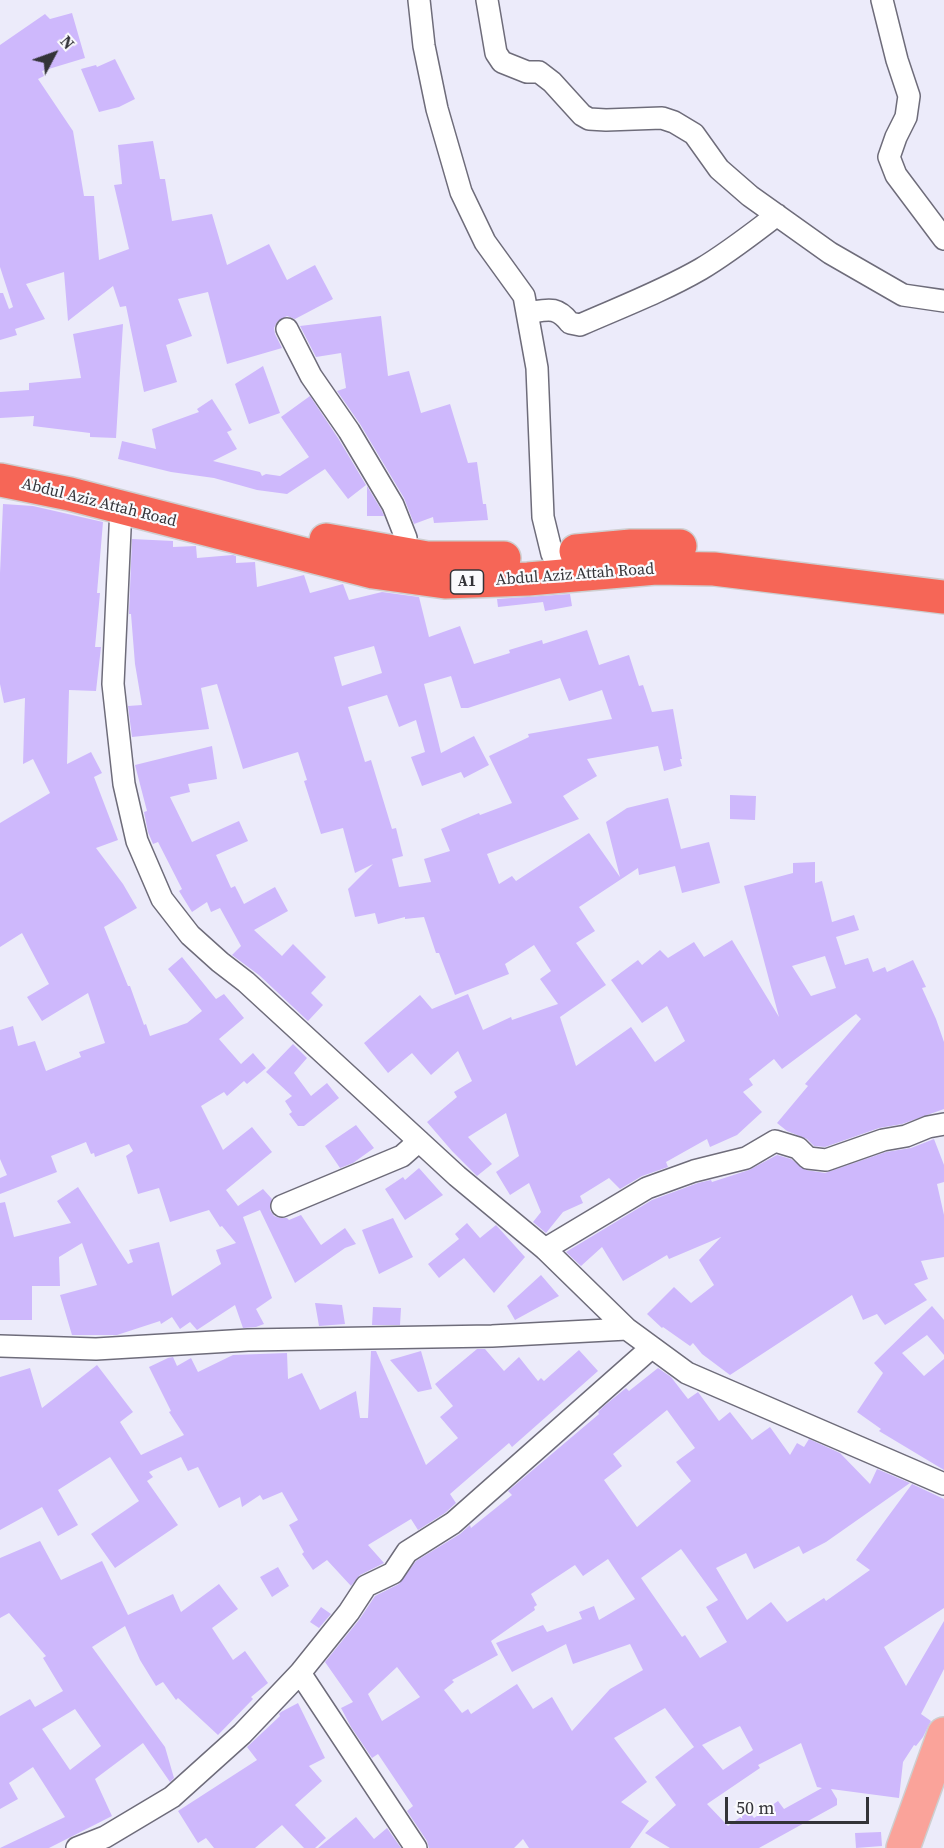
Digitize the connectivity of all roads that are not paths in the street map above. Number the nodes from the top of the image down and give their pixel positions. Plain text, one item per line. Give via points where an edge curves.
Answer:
1 (419, 0) edge
2 (487, 0) edge
3 (882, 0) edge
4 (777, 215) junction
5 (944, 239) edge
6 (944, 302) edge
7 (526, 313) junction
8 (287, 329) dead end
9 (0, 459) edge
10 (0, 480) edge
11 (121, 507) junction
12 (405, 553) junction
13 (572, 559) junction
14 (944, 576) edge
15 (944, 597) edge
16 (944, 1125) edge
17 (419, 1141) junction
18 (282, 1206) dead end
19 (545, 1249) junction
20 (627, 1329) junction
21 (0, 1346) edge
22 (651, 1348) junction
23 (944, 1484) edge
24 (300, 1673) junction
25 (944, 1734) edge
26 (78, 1848) edge
27 (416, 1848) edge
28 (903, 1848) edge

1 - 7 street via 437,109 461,192 485,243 524,296
2 - 4 street via 496,54 502,62 527,72 539,72 589,119 662,118 674,122 694,134 719,169
3 - 5 street via 909,96 906,117 889,157 896,175
4 - 6 street via 830,253 903,295
4 - 7 street via 729,252 674,284 580,325 570,324 561,312 554,310
7 - 13 street via 537,368 543,517
8 - 12 street via 311,376 393,505 406,538
9 - 12 highway, Abdul Aziz Attah Road / A1 via 307,536
10 - 11 highway, Abdul Aziz Attah Road / A1
11 - 13 highway, Abdul Aziz Attah Road / A1 via 412,579 528,579
11 - 17 street via 113,684 124,784 137,841 162,899 198,942
12 - 13 highway, Abdul Aziz Attah Road / A1 via 428,558
13 - 14 highway, Abdul Aziz Attah Road / A1 via 641,546 683,546 740,549
13 - 15 highway, Abdul Aziz Attah Road / A1 via 657,568 714,569
16 - 19 street via 928,1126 826,1160 808,1158 798,1148 775,1141 746,1158 694,1171 641,1191
17 - 18 street via 402,1156
17 - 19 street
19 - 20 street
20 - 21 street via 492,1336 248,1340 96,1349
20 - 22 street
22 - 23 street via 687,1372
22 - 24 street via 453,1523 407,1552 393,1573 366,1586
24 - 26 street via 242,1734 172,1797 105,1837
24 - 27 street
25 - 28 main road

